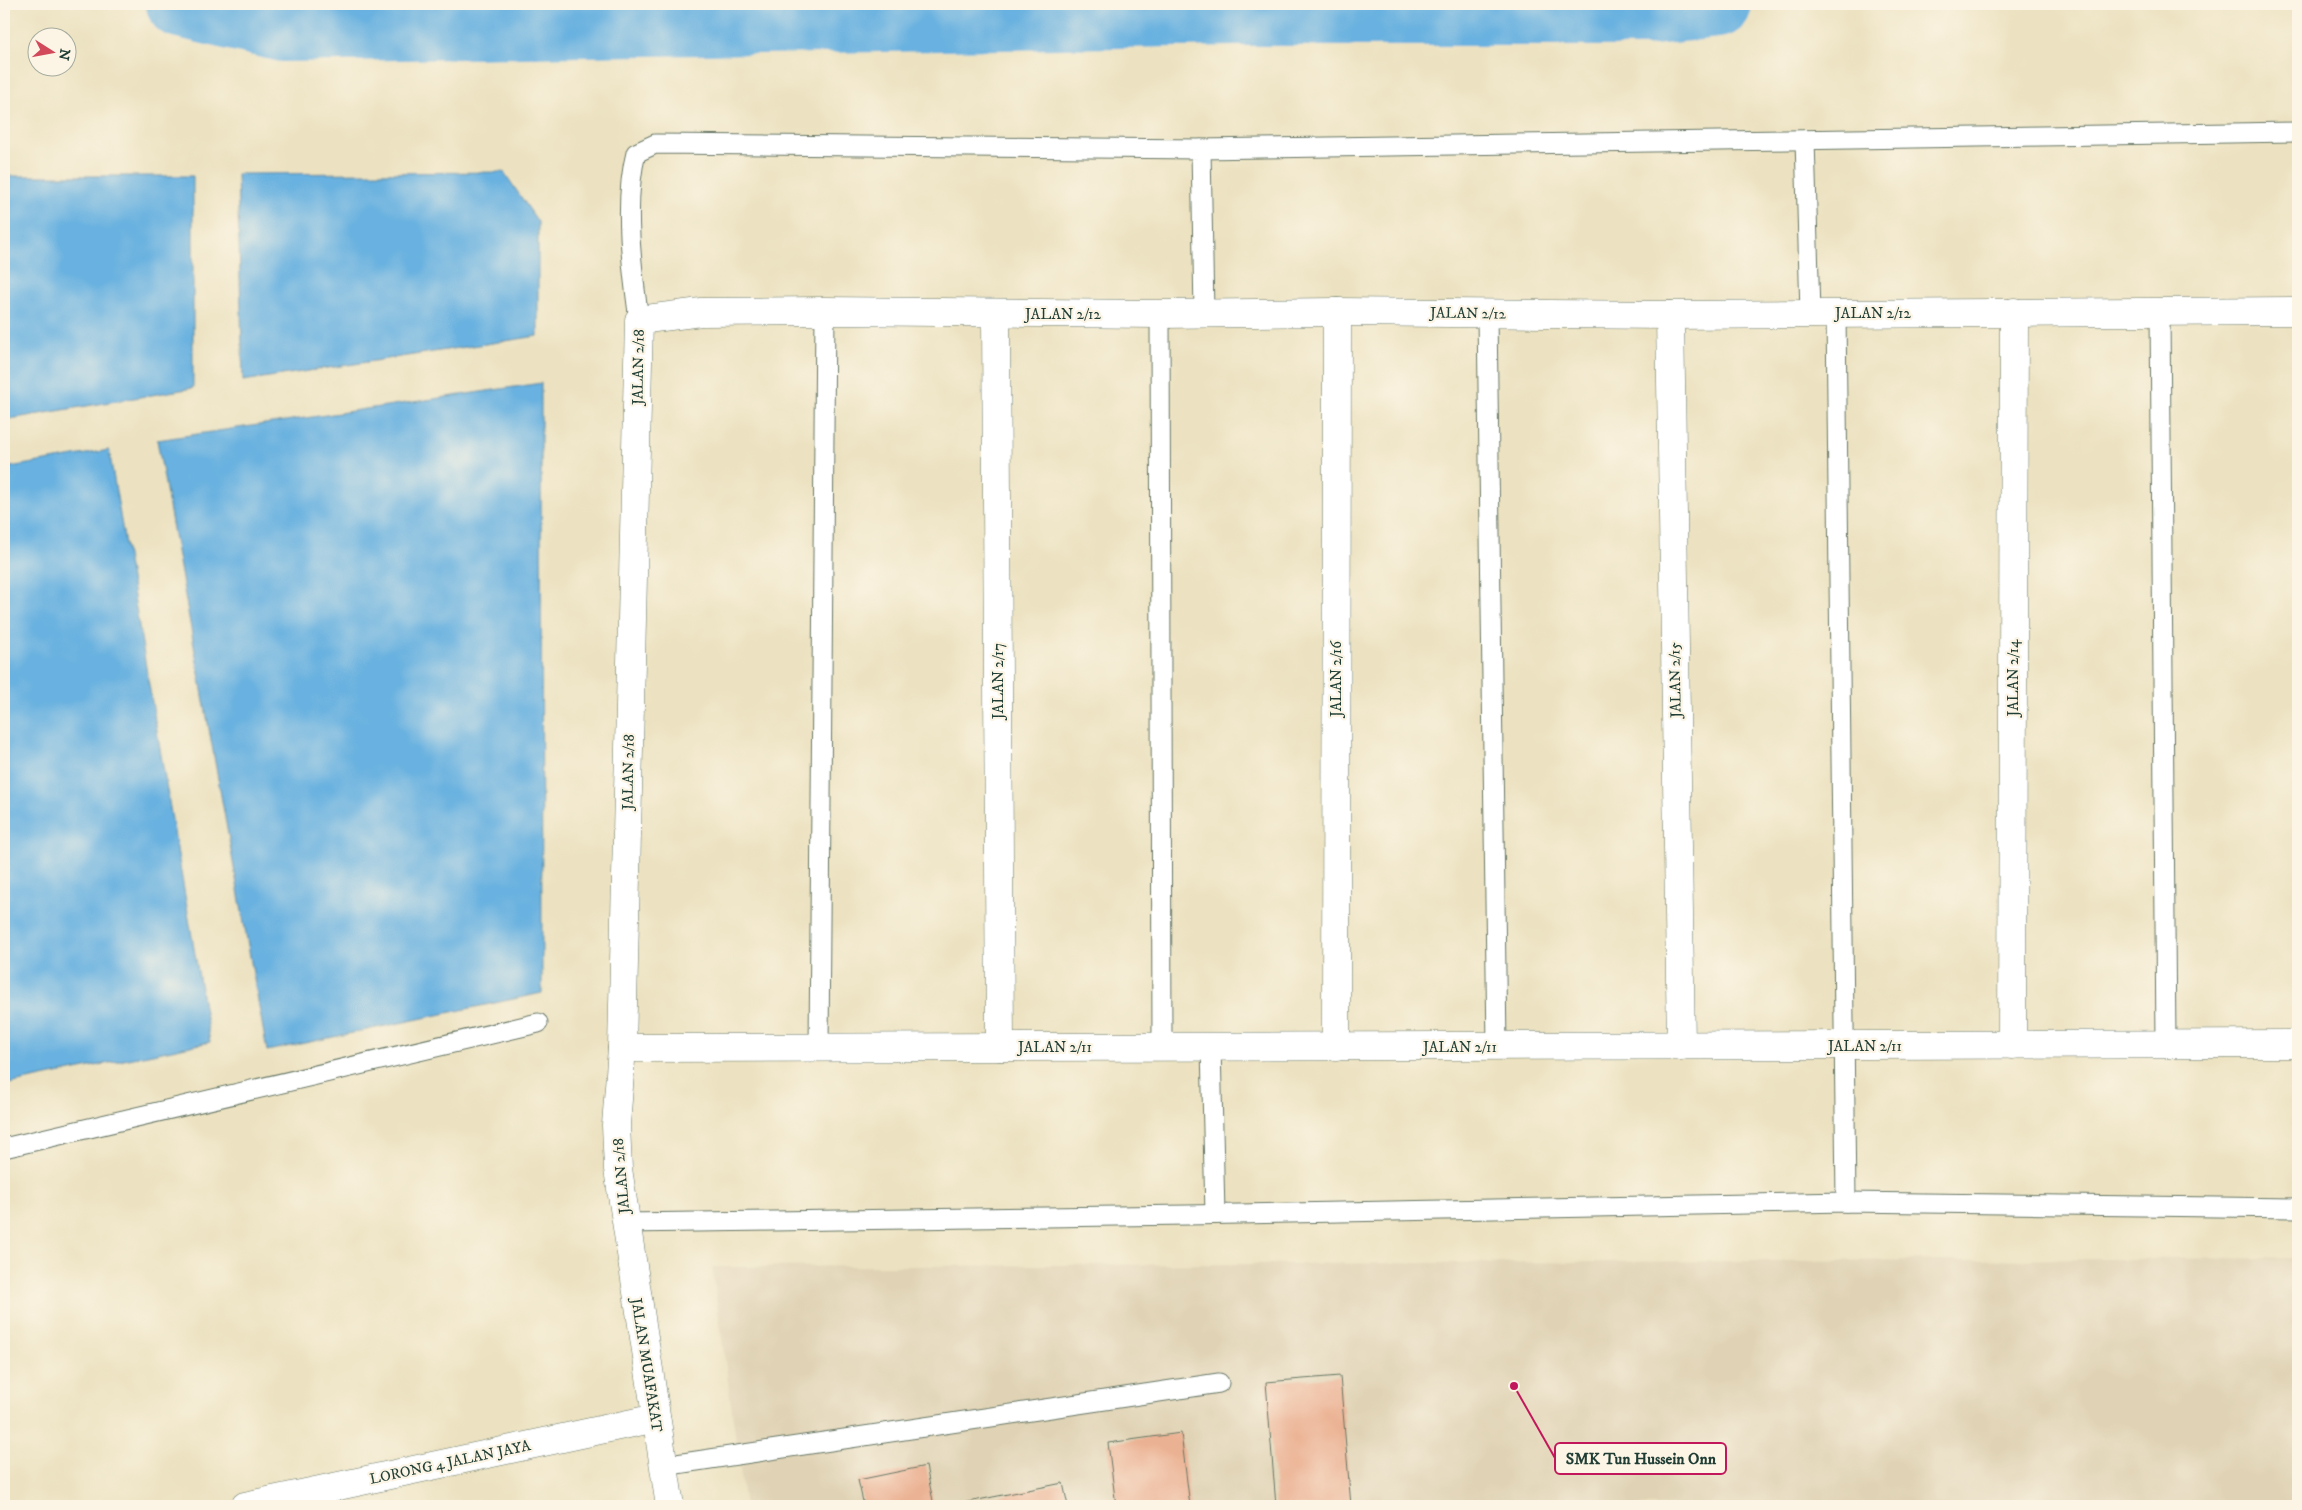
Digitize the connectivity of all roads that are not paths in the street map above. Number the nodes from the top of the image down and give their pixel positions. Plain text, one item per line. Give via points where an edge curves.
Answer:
1 (2298, 132) edge
2 (1805, 140) junction
3 (1201, 149) junction
4 (825, 311) junction
5 (1336, 312) junction
6 (2014, 312) junction
7 (2298, 312) edge
8 (1204, 313) junction
9 (1823, 313) junction
10 (2160, 313) junction
11 (996, 314) junction
12 (1160, 314) junction
13 (1488, 314) junction
14 (1670, 315) junction
15 (639, 320) junction
16 (538, 1023) dead end
17 (2298, 1044) edge
18 (2012, 1045) junction
19 (2166, 1045) junction
20 (1681, 1046) junction
21 (1843, 1046) junction
22 (1162, 1047) junction
23 (1211, 1047) junction
24 (1336, 1047) junction
25 (1497, 1047) junction
26 (622, 1048) junction
27 (819, 1048) junction
28 (1000, 1048) junction
29 (4, 1148) edge
30 (1846, 1202) junction
31 (2298, 1208) edge
32 (1215, 1214) junction
33 (625, 1223) junction
34 (1220, 1383) dead end
35 (656, 1418) junction
36 (664, 1466) junction
37 (245, 1506) edge
38 (670, 1506) edge

1 - 2 lane
2 - 3 lane
2 - 9 lane
3 - 8 lane
3 - 15 lane via 655,144 636,153 630,176 632,270
4 - 11 street, JALAN 2/12
4 - 15 street, JALAN 2/12 via 701,312
4 - 27 lane
5 - 8 street, JALAN 2/12
5 - 13 street, JALAN 2/12
5 - 24 street, JALAN 2/16
6 - 9 street, JALAN 2/12
6 - 10 street, JALAN 2/12
6 - 18 street, JALAN 2/14
7 - 10 street, JALAN 2/12
8 - 12 street, JALAN 2/12
9 - 14 street, JALAN 2/12
9 - 21 lane
10 - 19 lane
11 - 12 street, JALAN 2/12
11 - 28 street, JALAN 2/17
12 - 22 lane
13 - 14 street, JALAN 2/12
13 - 25 lane
14 - 20 street, JALAN 2/15
15 - 26 street, JALAN 2/18
16 - 29 lane
17 - 19 street, JALAN 2/11
18 - 19 street, JALAN 2/11
18 - 21 street, JALAN 2/11
20 - 21 street, JALAN 2/11
20 - 25 street, JALAN 2/11
21 - 30 lane
22 - 23 street, JALAN 2/11
22 - 28 street, JALAN 2/11
23 - 24 street, JALAN 2/11
23 - 32 lane
24 - 25 street, JALAN 2/11
26 - 27 street, JALAN 2/11
26 - 33 street, JALAN 2/18 via 616,1125
27 - 28 street, JALAN 2/11
30 - 31 lane
30 - 32 lane
32 - 33 lane
33 - 35 street, JALAN MUAFAKAT
34 - 36 lane
35 - 36 street, JALAN MUAFAKAT
35 - 37 street, LORONG 4 JALAN JAYA
36 - 38 street, JALAN MUAFAKAT

